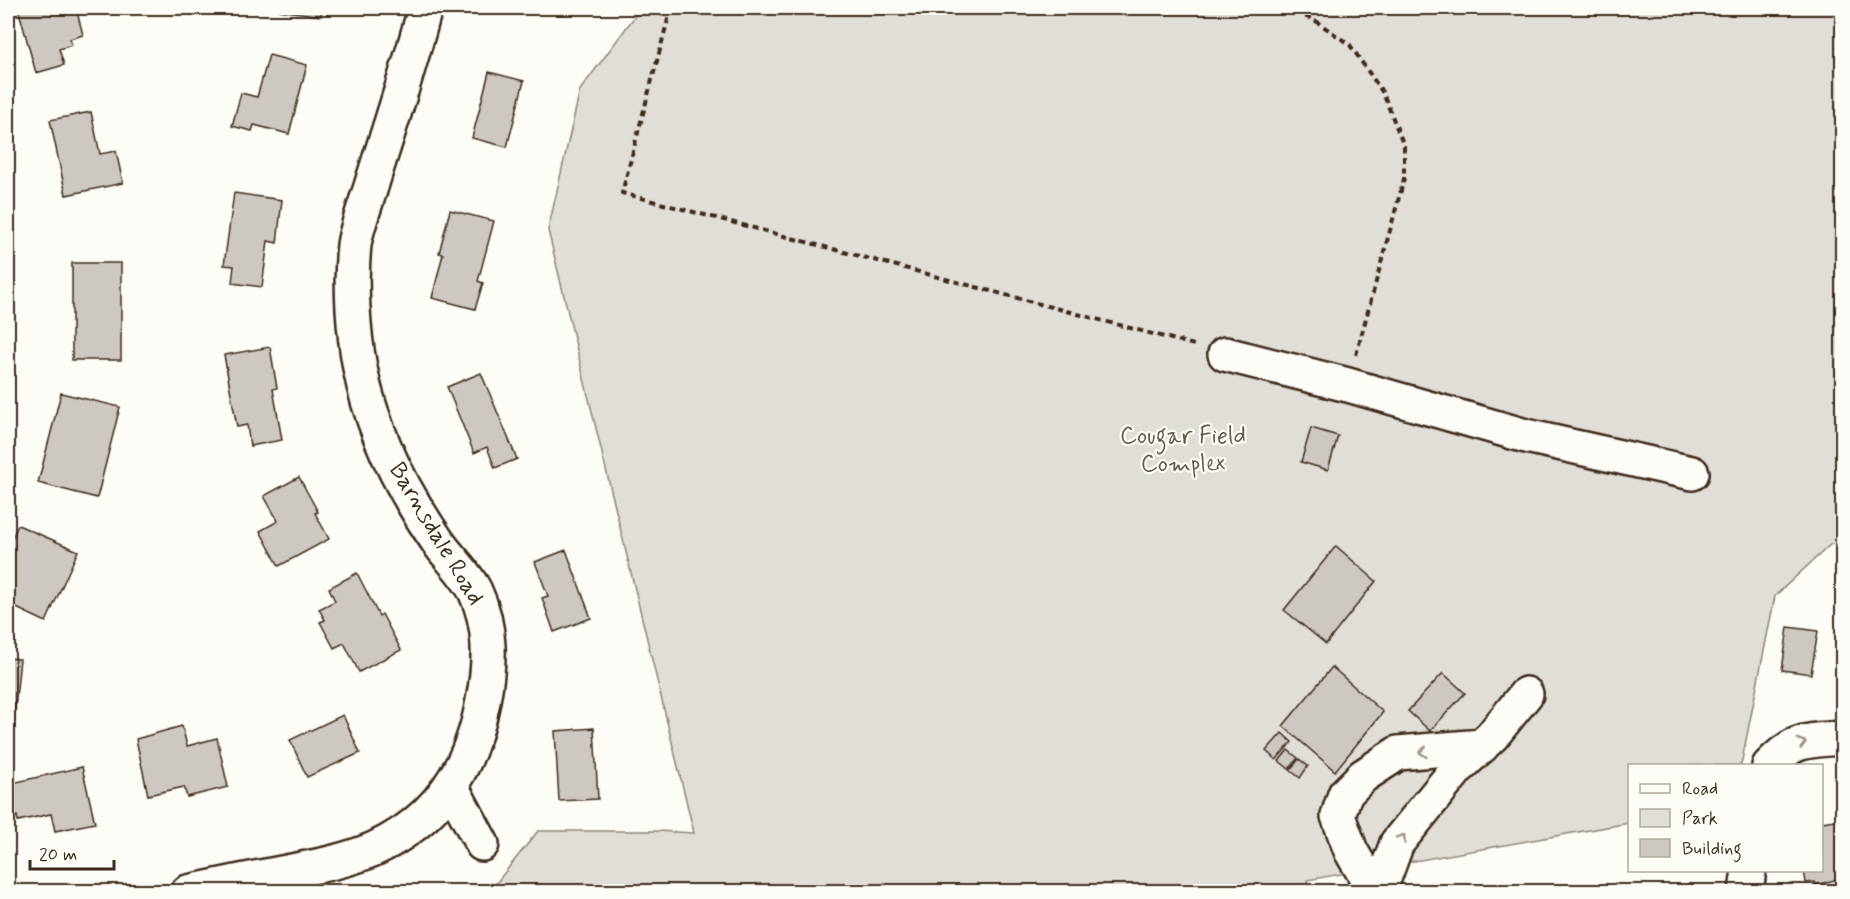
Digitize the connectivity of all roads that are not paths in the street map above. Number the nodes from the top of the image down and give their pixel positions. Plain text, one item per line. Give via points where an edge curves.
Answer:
1 (425, 8) edge
2 (1225, 354) road end
3 (1692, 473) dead end
4 (1526, 694) dead end
5 (1842, 738) edge
6 (1482, 746) junction
7 (1769, 764) edge
8 (451, 786) junction
9 (482, 844) dead end
10 (1749, 872) edge
11 (188, 891) edge
12 (1377, 891) edge
13 (1746, 891) edge

1 - 8 street, Barnsdale Road via 354,245 353,312 362,378 390,460 438,542 473,588 487,624 487,681 480,719 468,756
2 - 3 street via 1526,436
4 - 6 street
7 -> 5 street via 1799,742
12 -> 6 street via 1397,843 1457,769
6 -> 12 street via 1398,753 1363,776 1345,794 1338,816 1351,851
8 - 9 street
8 - 11 street, Barnsdale Road via 437,804 408,828 375,848 339,861
10 - 13 street

